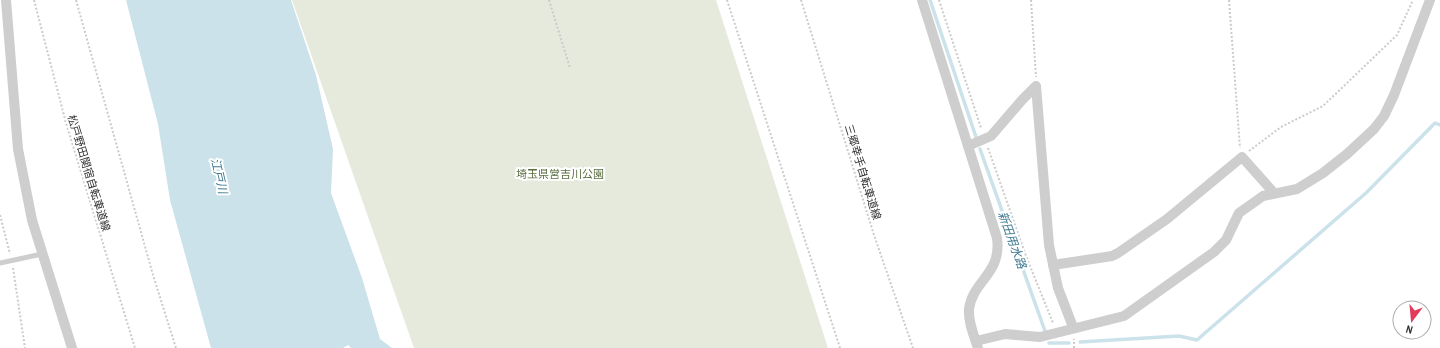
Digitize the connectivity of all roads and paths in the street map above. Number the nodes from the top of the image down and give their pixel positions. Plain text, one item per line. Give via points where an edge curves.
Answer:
1 (6, 0) edge
2 (34, 0) edge
3 (76, 0) edge
4 (549, 0) edge
5 (727, 0) edge
6 (800, 0) edge
7 (922, 0) edge
8 (939, 0) edge
9 (1031, 0) edge
10 (1229, 0) edge
11 (1413, 0) edge
12 (1430, 0) edge
13 (570, 68) dead end
14 (1036, 86) junction
15 (985, 140) junction
16 (968, 146) junction
17 (1242, 157) junction
18 (1274, 193) junction
19 (0, 215) edge
20 (42, 254) junction
21 (11, 261) junction
22 (0, 263) edge
23 (1053, 265) junction
24 (1073, 328) junction
25 (1057, 332) junction
26 (977, 344) edge
27 (25, 348) edge
28 (72, 348) edge
29 (135, 348) edge
30 (176, 348) edge
31 (840, 348) edge
32 (913, 348) edge

1 - 20 street via 18,149 32,220
2 - 29 path, 松戸野田関宿自転車道線 via 66,124
3 - 30 path
4 - 13 path
5 - 31 path
6 - 32 path, 三郷幸手自転車道線 via 874,235
7 - 16 street
8 - 15 path
9 - 14 path
10 - 17 path
11 - 17 path via 1397,35 1324,106 1281,127
12 - 18 street via 1394,95 1384,116 1374,129 1323,173 1297,189
14 - 15 street
14 - 23 street via 1048,245
15 - 16 street
15 - 25 path via 1026,256
16 - 26 street via 998,247 994,266 976,292 969,309 970,323
17 - 18 street
17 - 23 street via 1167,219 1118,253
18 - 24 street via 1263,196 1239,213 1226,240 1214,252 1131,313 1112,320
19 - 21 path
20 - 21 lane
20 - 28 street
21 - 22 lane
21 - 27 path
23 - 24 street via 1058,288
24 - 25 street
25 - 26 street via 1040,337 1004,334

